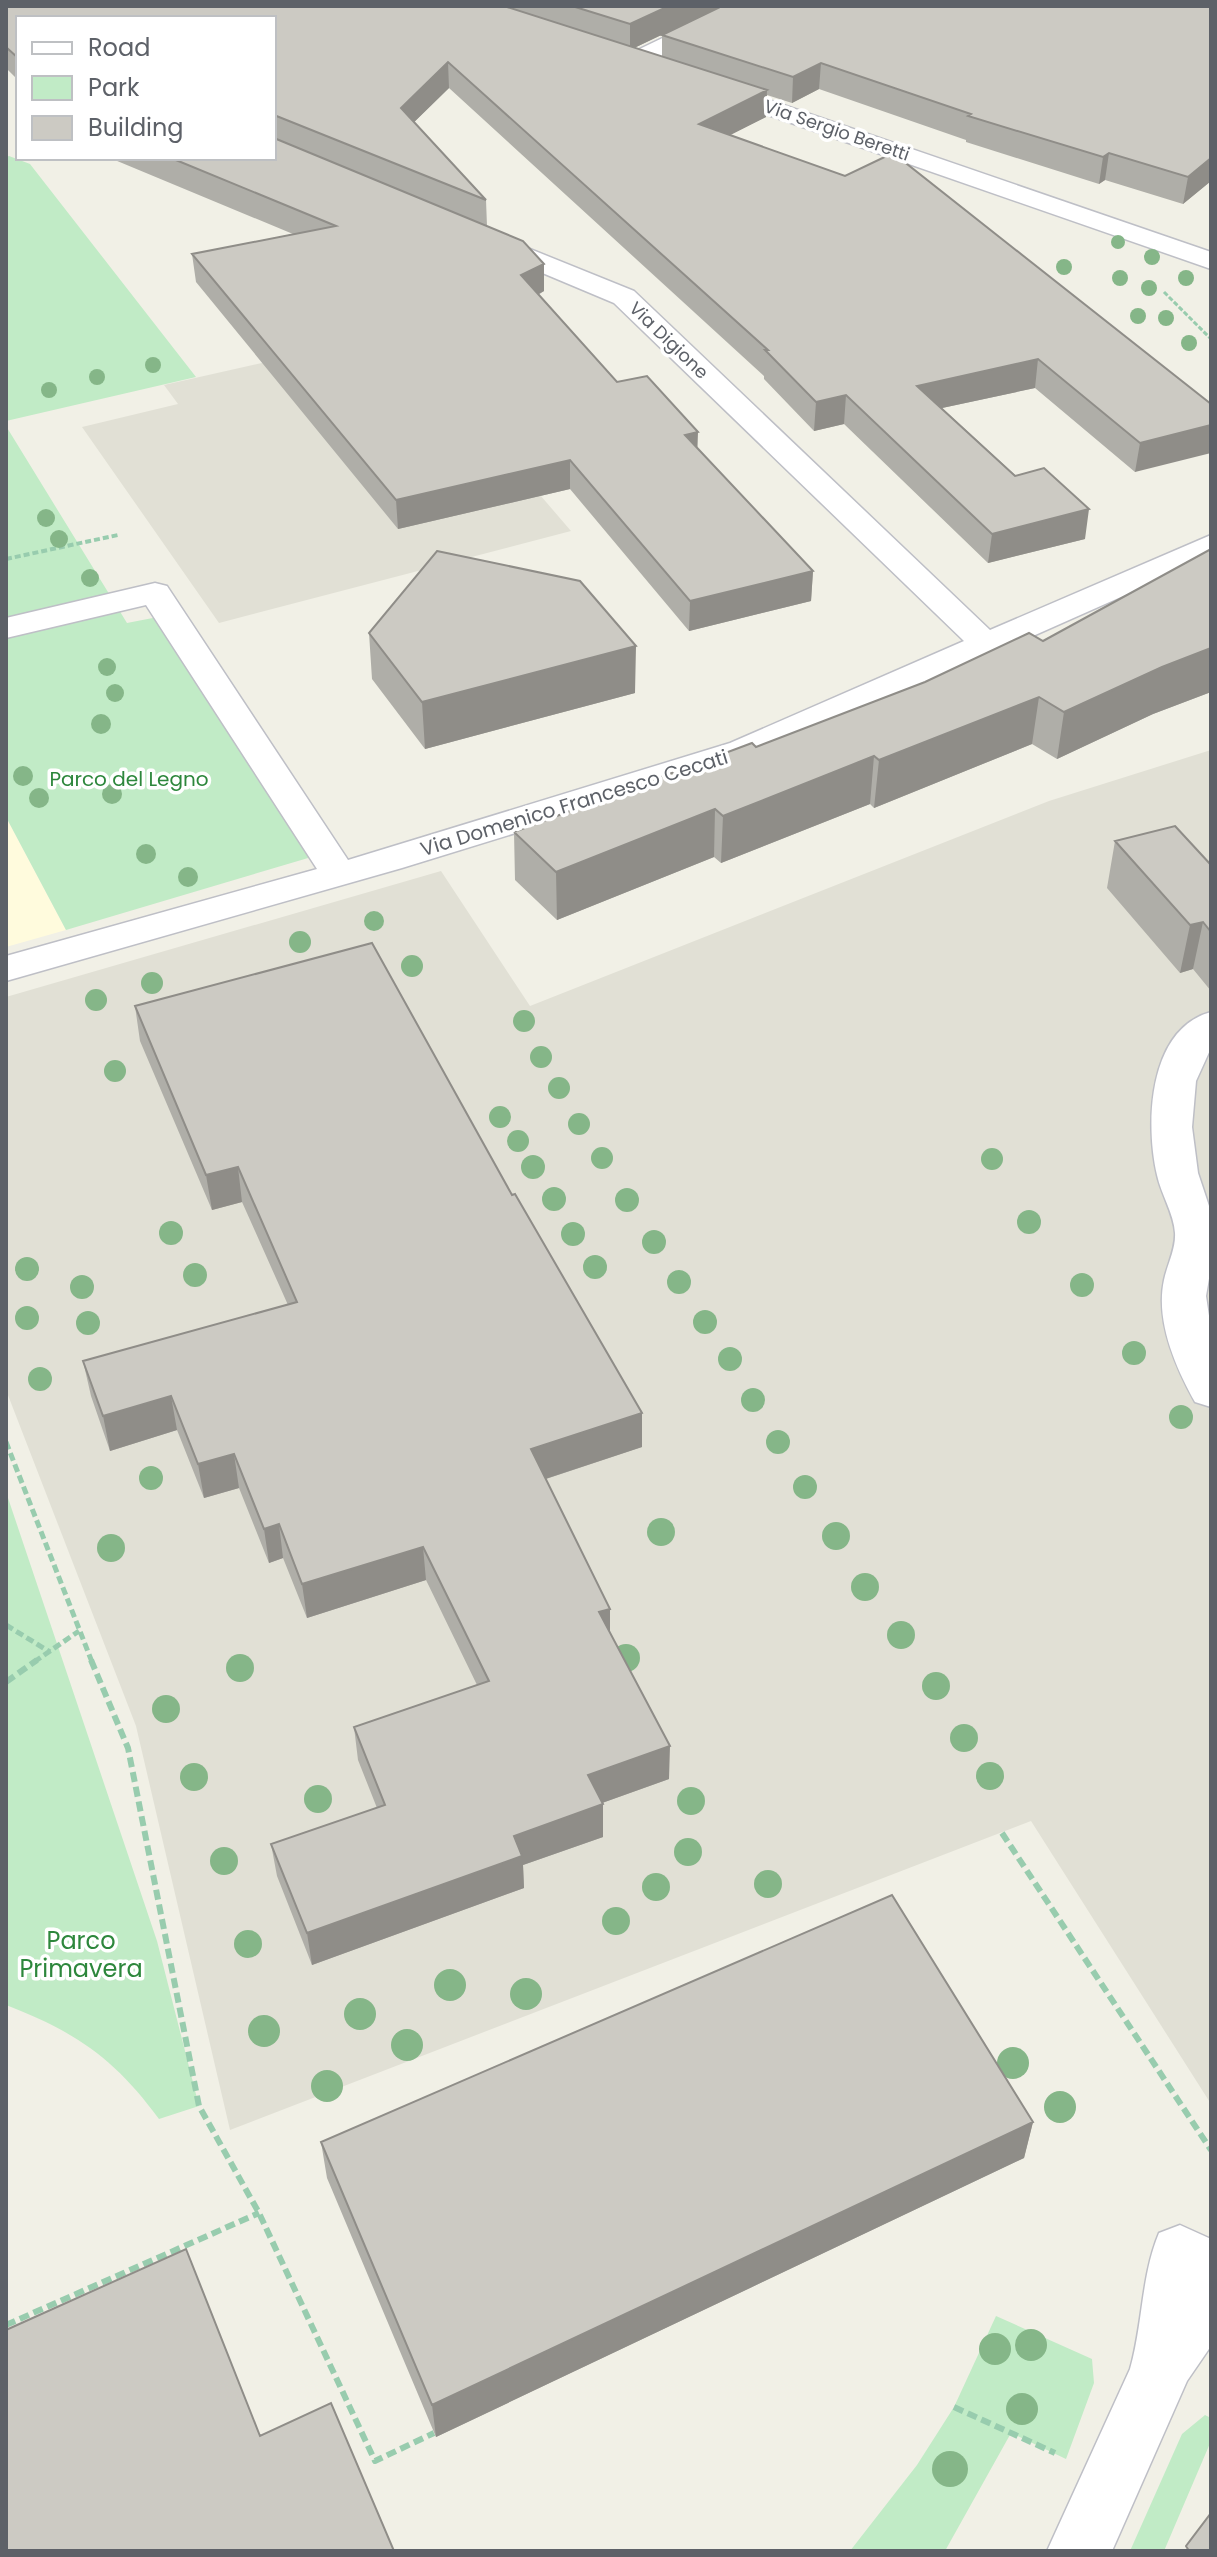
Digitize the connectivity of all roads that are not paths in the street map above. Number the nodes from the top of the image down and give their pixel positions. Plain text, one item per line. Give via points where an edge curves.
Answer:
1 (748, 6) edge
2 (603, 52) edge
3 (632, 62) junction
4 (661, 71) edge
5 (690, 81) edge
6 (468, 231) edge
7 (1211, 261) edge
8 (1211, 545) edge
9 (6, 628) edge
10 (986, 644) junction
11 (339, 874) junction
12 (6, 969) edge
13 (1211, 1025) edge
14 (1204, 1240) edge
15 (1211, 1390) edge
16 (1211, 2272) edge
17 (1211, 2304) edge
18 (1159, 2375) junction
19 (1079, 2551) edge

1 - 3 street
2 - 3 street
3 - 4 street
5 - 7 street, Via Sergio Beretti
6 - 10 street, Via Digione via 624,297
8 - 10 street, Via Domenico Francesco Cecati
9 - 11 street via 155,593
10 - 11 street, Via Domenico Francesco Cecati via 743,751
11 - 12 street, Via Domenico Francesco Cecati
13 - 14 street via 1185,1051 1173,1087 1172,1143 1182,1192
14 - 15 street via 1189,1261 1184,1289 1189,1327
16 - 18 street via 1180,2254
17 - 18 street via 1190,2324
18 - 19 street

